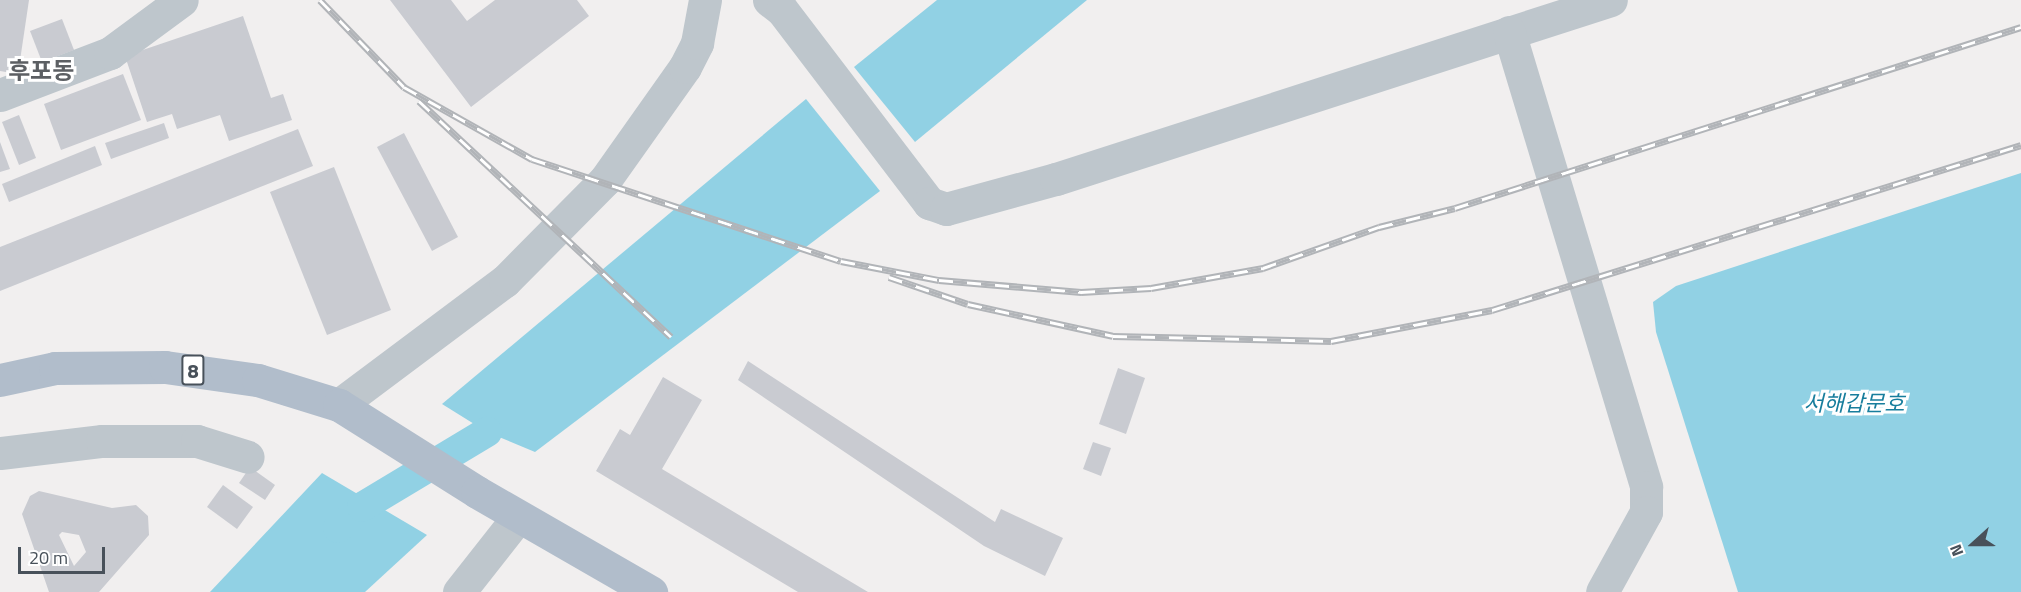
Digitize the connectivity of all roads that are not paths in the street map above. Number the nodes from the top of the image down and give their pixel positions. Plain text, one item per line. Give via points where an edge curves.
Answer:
1 (181, 0) edge
2 (705, 0) edge
3 (769, 0) edge
4 (1611, 0) edge
5 (1509, 32) junction
6 (0, 95) edge
7 (0, 380) edge
8 (339, 405) junction
9 (0, 453) edge
10 (248, 457) dead end
11 (518, 516) junction
12 (459, 592) edge
13 (651, 592) edge
14 (1602, 592) edge

1 - 6 street via 110,53
2 - 8 street via 697,42 685,67 605,180 505,281
3 - 5 street via 782,10 929,203 946,209 968,206
4 - 5 street
5 - 14 street via 1646,487 1646,512
7 - 8 main road, 8 via 55,368 165,367 258,380
8 - 11 main road, 8
9 - 10 street via 102,441 197,441
11 - 12 street
11 - 13 main road, 8

